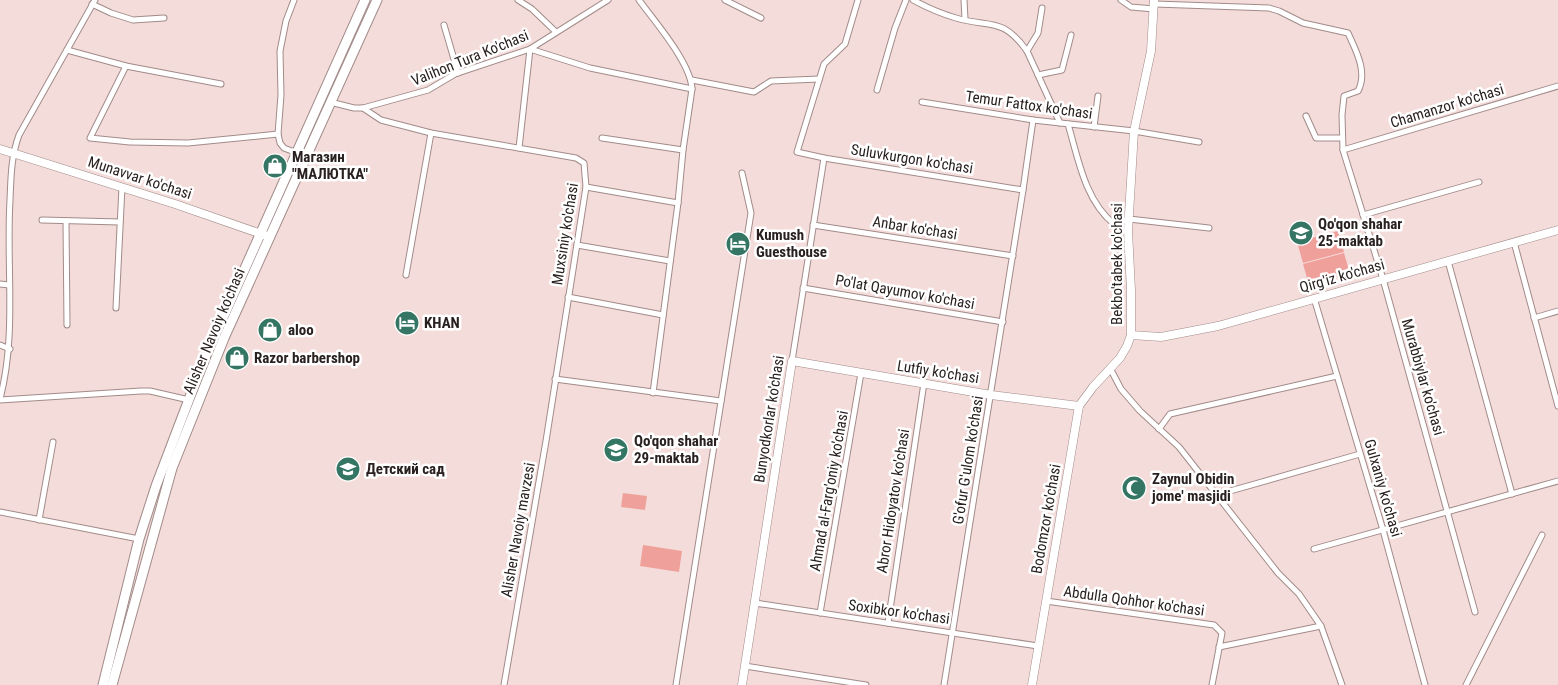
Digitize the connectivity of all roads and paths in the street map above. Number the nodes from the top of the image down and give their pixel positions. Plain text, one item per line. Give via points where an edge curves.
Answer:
1 (294, 0) edge
2 (365, 0) edge
3 (377, 0) edge
4 (518, 0) edge
5 (608, 0) edge
6 (640, 0) edge
7 (725, 0) edge
8 (858, 0) edge
9 (906, 0) edge
10 (913, 0) edge
11 (964, 0) edge
12 (1121, 0) edge
13 (1252, 0) edge
14 (94, 2) edge
15 (599, 2) edge
16 (1154, 4) edge
17 (1251, 7) junction
18 (1042, 8) dead end
19 (164, 18) dead end
20 (762, 18) dead end
21 (965, 19) junction
22 (444, 25) dead end
23 (556, 32) junction
24 (1071, 35) dead end
25 (530, 49) junction
26 (67, 50) junction
27 (1027, 51) junction
28 (126, 66) junction
29 (458, 73) junction
30 (1038, 75) junction
31 (819, 79) junction
32 (692, 80) junction
33 (221, 84) dead end
34 (1558, 86) edge
35 (692, 89) junction
36 (877, 90) dead end
37 (1098, 96) dead end
38 (330, 102) junction
39 (922, 102) dead end
40 (363, 108) junction
41 (1306, 116) dead end
42 (1033, 120) junction
43 (1060, 123) junction
44 (1068, 124) junction
45 (1094, 126) junction
46 (1134, 131) junction
47 (431, 133) junction
48 (278, 134) junction
49 (602, 138) dead end
50 (1342, 138) junction
51 (1199, 142) dead end
52 (519, 148) junction
53 (0, 149) edge
54 (683, 150) junction
55 (1343, 150) junction
56 (12, 152) junction
57 (297, 153) junction
58 (824, 158) junction
59 (742, 173) dead end
60 (1479, 182) dead end
61 (122, 187) junction
62 (586, 187) junction
63 (1024, 190) junction
64 (678, 203) junction
65 (1363, 214) junction
66 (1129, 219) junction
67 (42, 220) dead end
68 (66, 221) junction
69 (120, 222) junction
70 (813, 225) junction
71 (1209, 228) dead end
72 (1558, 230) edge
73 (259, 233) junction
74 (270, 237) junction
75 (1514, 242) junction
76 (577, 245) junction
77 (1013, 256) junction
78 (670, 261) junction
79 (1448, 261) junction
80 (406, 275) dead end
81 (1383, 279) junction
82 (0, 284) edge
83 (9, 285) junction
84 (804, 288) junction
85 (568, 297) junction
86 (1314, 298) junction
87 (116, 308) dead end
88 (1558, 312) edge
89 (663, 315) junction
90 (1534, 318) junction
91 (1003, 322) junction
92 (66, 325) dead end
93 (1131, 335) junction
94 (0, 345) edge
95 (10, 350) junction
96 (792, 361) junction
97 (1111, 370) junction
98 (862, 373) junction
99 (1337, 376) junction
100 (555, 379) junction
101 (924, 383) junction
102 (653, 393) junction
103 (991, 394) junction
104 (1557, 397) edge
105 (0, 400) edge
106 (188, 400) junction
107 (721, 401) junction
108 (1079, 406) junction
109 (1558, 406) edge
110 (1159, 429) junction
111 (53, 442) dead end
112 (1360, 454) junction
113 (1558, 482) edge
114 (1512, 494) junction
115 (1216, 495) junction
116 (0, 512) edge
117 (1448, 512) junction
118 (39, 520) junction
119 (1383, 530) junction
120 (1542, 535) dead end
121 (139, 540) junction
122 (1314, 549) dead end
123 (1046, 601) junction
124 (755, 603) junction
125 (1476, 612) dead end
126 (820, 613) junction
127 (888, 622) junction
128 (1320, 626) junction
129 (954, 632) junction
130 (1038, 646) junction
131 (1219, 647) junction
132 (745, 666) junction
133 (103, 685) edge
134 (112, 685) edge
135 (504, 685) edge
136 (676, 685) edge
137 (742, 685) edge
138 (866, 685) edge
139 (944, 685) edge
140 (1032, 685) edge
141 (1212, 685) edge
142 (1342, 685) edge
143 (1426, 685) edge
144 (1466, 685) edge

1 - 48 street via 280,50
2 - 57 main road, Alisher Navoiy ko'chasi
3 - 38 main road, Alisher Navoiy ko'chasi
4 - 23 street
5 - 15 street, Valihon Tura Ko'chasi
6 - 32 street via 684,63
7 - 20 street
8 - 31 street via 845,44 824,64
9 - 36 street
10 - 21 street
11 - 21 street
12 - 16 street via 1131,7
13 - 17 street
14 - 19 street via 111,13 133,20
14 - 26 street
15 - 23 street, Valihon Tura Ko'chasi
16 - 17 street
16 - 46 main road, Bekbo'tabek ko'chasi via 1151,51
17 - 50 street, Murabbiylar ko'chasi via 1279,11 1303,23 1348,33 1359,56 1362,77 1358,91 1344,96
18 - 27 street via 1038,34
21 - 27 street via 1008,30
22 - 29 street
23 - 25 street, Valihon Tura Ko'chasi
24 - 30 street via 1062,70
25 - 29 street, Valihon Tura Ko'chasi
25 - 35 street via 590,68
25 - 52 street
26 - 28 street
26 - 56 street
27 - 30 street
28 - 33 street
28 - 48 street via 90,138 188,143
29 - 40 street, Valihon Tura Ko'chasi via 428,90
30 - 43 street
31 - 32 street via 771,81 754,92
31 - 58 street, Suluvkurgon ko'chasi via 797,152
32 - 35 street
34 - 55 street, Chamanzor ko'chasi
35 - 54 street
37 - 45 street
38 - 40 street, Valihon Tura Ko'chasi
38 - 74 main road, Alisher Navoiy ko'chasi
39 - 42 street, Temur Fattox ko'chasi
40 - 47 street, Muxsiniy ko'chasi via 381,120
41 - 50 street via 1316,138
42 - 43 street, Temur Fattox ko'chasi
42 - 63 street, G'ofur G'ulom ko'chasi
43 - 44 street, Temur Fattox ko'chasi
44 - 45 street, Temur Fattox ko'chasi
44 - 66 street via 1084,176 1099,208 1114,224
45 - 46 street, Temur Fattox ko'chasi
46 - 51 street, Temur Fattox ko'chasi
46 - 66 main road, Bekbo'tabek ko'chasi
47 - 52 street, Muxsiniy ko'chasi
47 - 80 street
48 - 57 street via 284,148
49 - 54 street
50 - 55 street, Murabbiylar ko'chasi
52 - 62 street, Muxsiniy ko'chasi via 576,158 584,163
53 - 56 main road, Munavvar ko'chasi
54 - 64 street
55 - 65 street, Murabbiylar ko'chasi
56 - 61 main road, Munavvar ko'chasi
56 - 83 street
57 - 73 main road, Alisher Navoiy ko'chasi
58 - 63 street, Suluvkurgon ko'chasi
58 - 70 street, Bunyodkorlar ko'chasi
59 - 107 street via 751,213
60 - 65 street
61 - 69 street
61 - 73 main road, Munavvar ko'chasi
62 - 64 street
62 - 76 street, Muxsiniy ko'chasi
63 - 77 street, G'ofur G'ulom ko'chasi
64 - 78 street
65 - 81 street, Murabbiylar ko'chasi
66 - 71 street
66 - 93 main road, Bekbo'tabek ko'chasi
67 - 68 street
68 - 69 street
68 - 92 street
69 - 87 street
70 - 77 street, Anbar ko'chasi
70 - 84 street, Bunyodkorlar ko'chasi
72 - 75 main road, Qirg'iz ko'chasi
73 - 74 main road, Munavvar ko'chasi
73 - 106 main road, Alisher Navoiy ko'chasi
74 - 134 main road, Alisher Navoiy ko'chasi via 224,338 172,468
75 - 79 main road, Qirg'iz ko'chasi
75 - 90 street
76 - 78 street
76 - 85 street, Muxsiniy ko'chasi
77 - 91 street, G'ofur G'ulom ko'chasi
78 - 89 street
79 - 81 main road, Qirg'iz ko'chasi
79 - 114 street
81 - 86 main road, Qirg'iz ko'chasi
81 - 117 street, Murabbiylar ko'chasi
82 - 83 street
83 - 95 street
84 - 91 street, Po'lat Qayumov ko'chasi
84 - 96 street, Bunyodkorlar ko'chasi
85 - 89 street
85 - 100 street, Muxsiniy ko'chasi
86 - 93 main road, Qirg'iz ko'chasi via 1218,326 1161,338
86 - 99 street, Gulxaniy ko'chasi
88 - 90 street
89 - 102 street
90 - 104 street
91 - 103 street, G'ofur G'ulom ko'chasi
93 - 97 main road, Bekbo'tabek ko'chasi
94 - 95 street
95 - 105 street
96 - 98 main road, Lutfiy ko'chasi
96 - 124 main road, Bunyodkorlar ko'chasi
97 - 108 main road, Bodomzor ko'chasi
97 - 110 street via 1121,389
98 - 101 main road, Lutfiy ko'chasi
98 - 126 street, Ahmad al-Farg'oniy ko'chasi
99 - 110 street via 1170,414
99 - 112 street, Gulxaniy ko'chasi
100 - 102 street
100 - 135 street, Alisher Navoiy mavzesi
101 - 103 main road, Lutfiy ko'chasi
101 - 127 street, Abror Hidoyatov ko'chasi
102 - 107 street
103 - 108 main road, Lutfiy ko'chasi
103 - 129 street, G'ofur G'ulom ko'chasi
104 - 109 street
105 - 106 street via 150,391
106 - 121 main road, Alisher Navoiy ko'chasi
107 - 136 street
108 - 123 main road, Bodomzor ko'chasi
110 - 115 street via 1178,447
111 - 118 street
112 - 115 street
112 - 119 street, Gulxaniy ko'chasi
113 - 114 street
114 - 117 street
115 - 128 street via 1278,573 1299,594
116 - 118 street
117 - 119 street
117 - 125 street, Murabbiylar ko'chasi
118 - 121 street
119 - 122 street
119 - 143 street, Gulxaniy ko'chasi
120 - 144 street
121 - 133 main road, Alisher Navoiy ko'chasi
123 - 130 main road, Bodomzor ko'chasi
123 - 131 street, Abdulla Qohhor ko'chasi via 1214,625 1222,633
124 - 126 street, Soxibkor ko'chasi
124 - 132 main road, Bunyodkorlar ko'chasi
126 - 127 street, Soxibkor ko'chasi
127 - 129 street, Soxibkor ko'chasi
128 - 131 street
128 - 142 street
129 - 130 street, Soxibkor ko'chasi
129 - 139 street, G'ofur G'ulom ko'chasi
130 - 140 main road, Bodomzor ko'chasi
131 - 141 street, Abdulla Qohhor ko'chasi
132 - 137 main road, Bunyodkorlar ko'chasi
132 - 138 street

